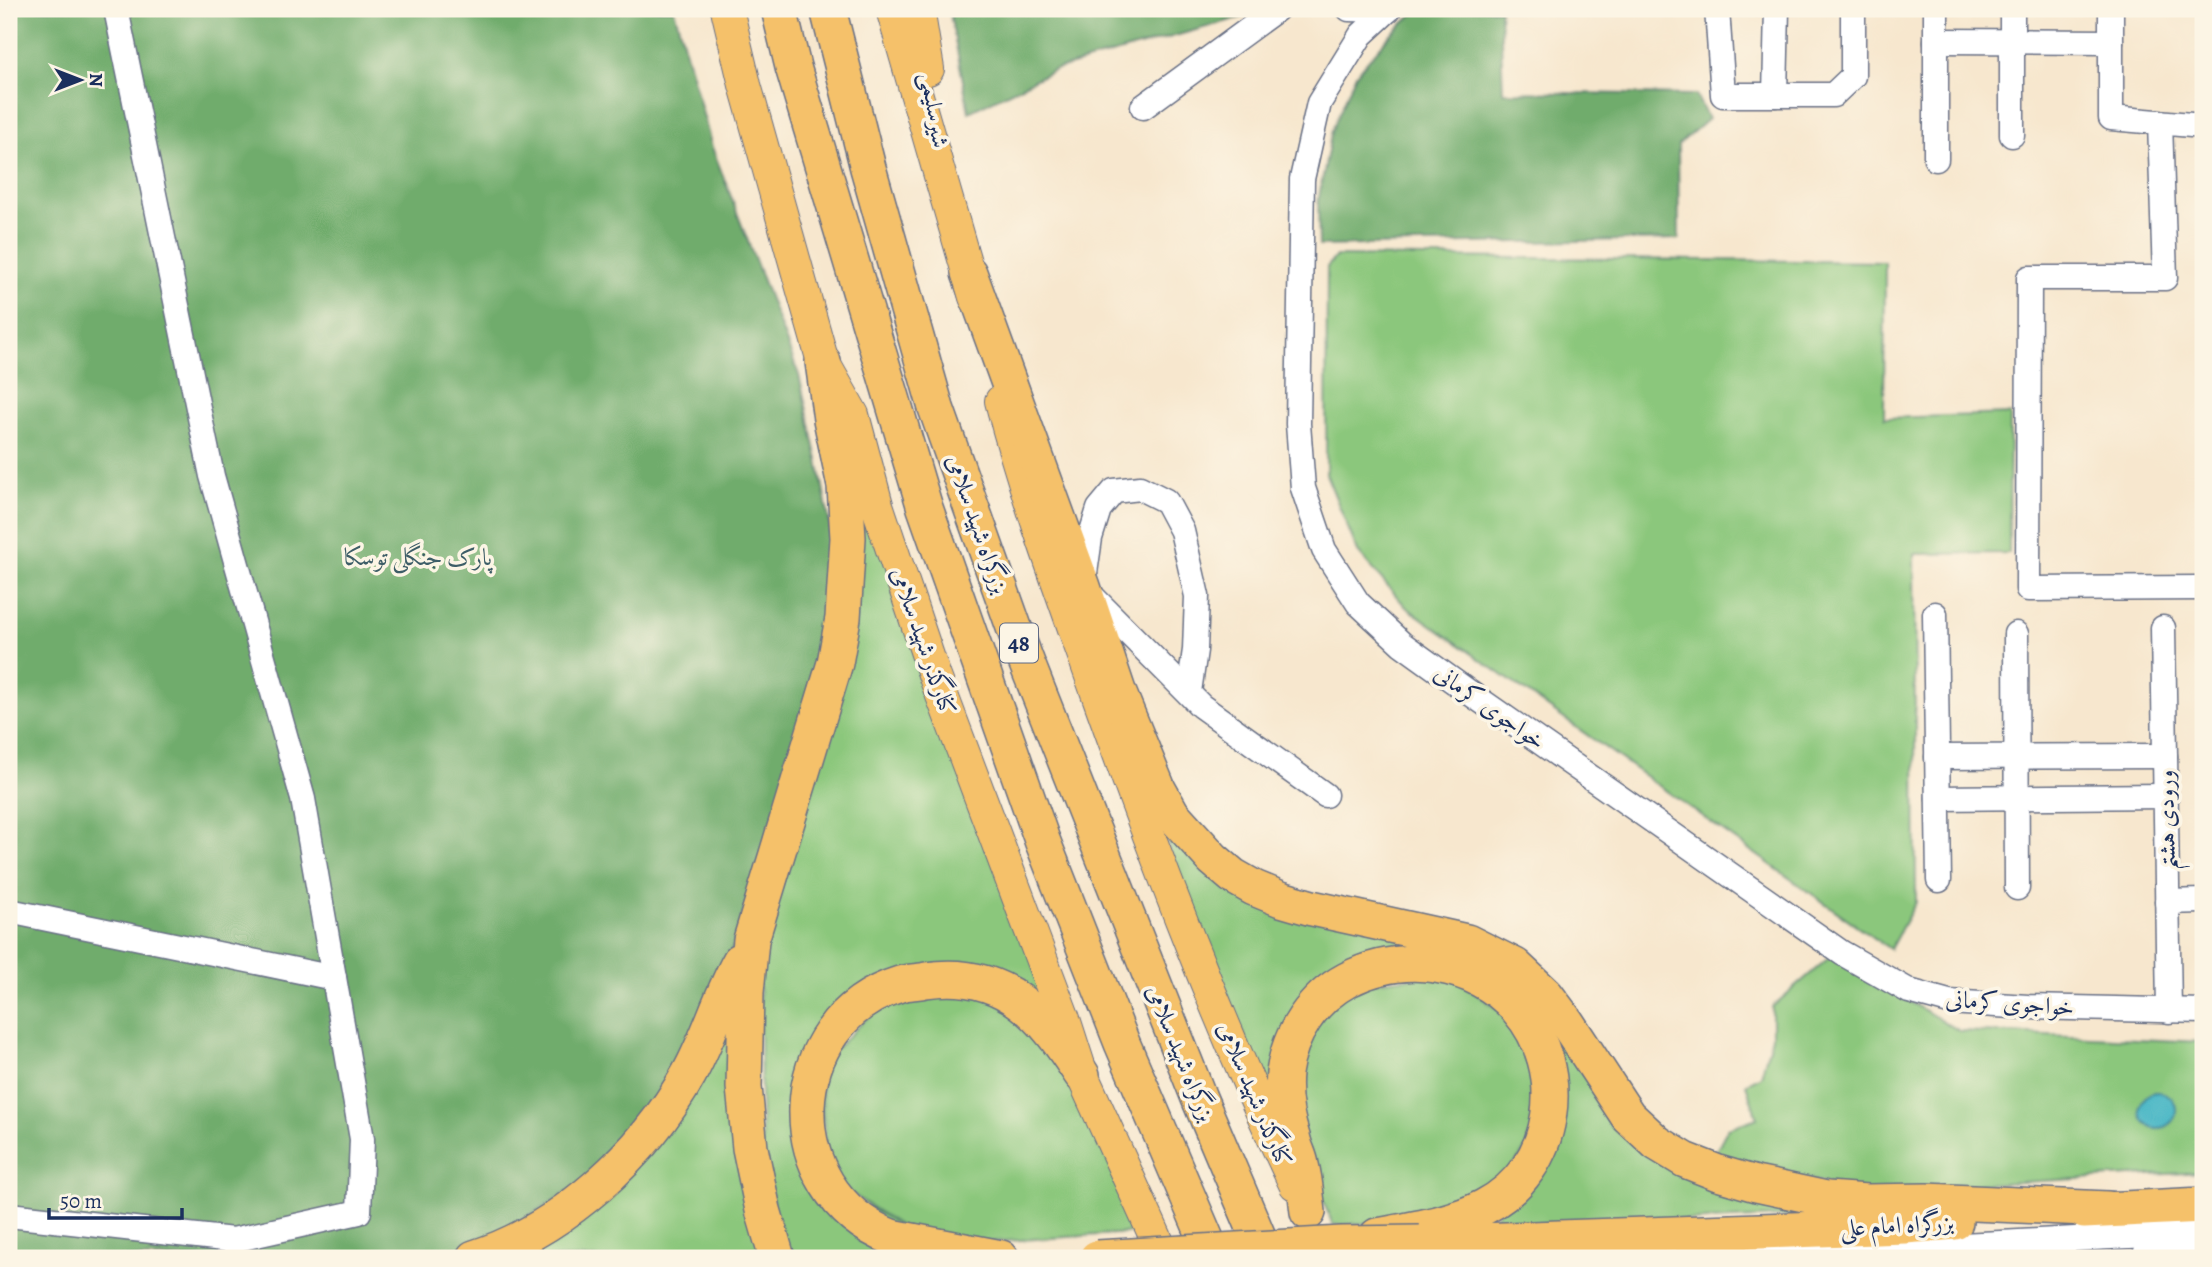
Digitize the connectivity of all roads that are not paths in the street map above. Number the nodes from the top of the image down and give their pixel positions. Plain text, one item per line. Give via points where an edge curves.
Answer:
1 (116, 9) edge
2 (727, 9) edge
3 (779, 9) edge
4 (828, 9) edge
5 (892, 9) edge
6 (918, 9) edge
7 (1277, 9) edge
8 (1349, 9) edge
9 (1717, 9) edge
10 (1777, 9) edge
11 (1853, 9) edge
12 (1936, 9) edge
13 (2012, 9) edge
14 (2111, 9) edge
15 (1389, 10) edge
16 (1936, 41) junction
17 (2012, 42) junction
18 (2111, 42) junction
19 (1775, 95) junction
20 (1143, 107) dead end
21 (2160, 122) junction
22 (2203, 126) edge
23 (2012, 135) dead end
24 (1936, 159) dead end
25 (950, 212) junction
26 (969, 272) junction
27 (823, 362) junction
28 (1083, 587) junction
29 (2203, 588) edge
30 (1935, 614) dead end
31 (2162, 628) dead end
32 (2016, 634) dead end
33 (1189, 692) junction
34 (2165, 756) junction
35 (1937, 757) junction
36 (2017, 757) junction
37 (1325, 795) dead end
38 (2165, 796) junction
39 (2017, 797) junction
40 (1938, 798) junction
41 (1939, 880) dead end
42 (2017, 888) dead end
43 (2203, 901) edge
44 (2167, 902) junction
45 (9, 911) edge
46 (751, 940) junction
47 (334, 978) junction
48 (2169, 1011) junction
49 (2203, 1012) edge
50 (1083, 1075) junction
51 (2203, 1205) edge
52 (2108, 1209) junction
53 (1308, 1212) junction
54 (9, 1215) edge
55 (2203, 1232) edge
56 (2203, 1249) edge
57 (1336, 1251) edge
58 (474, 1258) edge
59 (777, 1258) edge
60 (1001, 1258) edge
61 (1086, 1258) edge
62 (1097, 1258) edge
63 (1165, 1258) edge
64 (1214, 1258) edge
65 (1267, 1258) edge
66 (1537, 1258) edge
67 (2012, 1258) edge

1 - 47 street via 212,476 303,799
2 - 27 main road, کنارگذر شهید سلامی
3 - 64 highway, بزرگراه شهید سلامی / 48 via 930,521 1047,853
4 - 65 highway, بزرگراه شهید سلامی / 48 via 936,408 1031,674
5 - 25 main road, کنارگذر شهید سلامی
6 - 25 main road, شیرسلیمی
7 - 20 street
8 - 15 street
9 - 19 street via 1723,95
10 - 19 street
11 - 19 street via 1853,76 1833,95
12 - 16 street
13 - 17 street
14 - 18 street
15 - 48 street, خواجوی کرمانی via 1361,35 1319,103 1302,179 1298,424 1303,488 1324,550 1358,603 1402,644 1470,693 1842,953 1909,991 1949,1002
16 - 17 street
16 - 24 street
17 - 18 street
17 - 23 street
18 - 21 street via 2110,118
21 - 22 street
21 - 29 street via 2165,278 2029,278 2028,589
25 - 26 main road, کنارگذر شهید سلامی
26 - 28 highway
26 - 53 main road, کنارگذر شهید سلامی via 1016,460 1127,779 1198,960
27 - 46 highway via 845,486 848,538 843,618 835,663
27 - 50 main road, کنارگذر شهید سلامی via 853,415 877,505 935,677
28 - 33 street
28 - 33 street via 1099,509 1115,491 1140,488 1166,500 1182,531 1197,596
28 - 52 highway via 1158,789 1172,814 1213,859 1233,876 1281,899 1467,942 1515,966 1546,995 1628,1116 1657,1143 1685,1160 1756,1184 1827,1199
30 - 35 street
31 - 34 street, ورودی هشتم
32 - 36 street
33 - 37 street via 1200,706
34 - 36 street
34 - 38 street, ورودی هشتم
35 - 36 street
35 - 40 street
36 - 39 street
38 - 39 street
38 - 44 street, ورودی هشتم
39 - 40 street
39 - 42 street
40 - 41 street
43 - 44 street
44 - 48 street, ورودی هشتم
45 - 47 street
46 - 58 highway via 689,1075 634,1151 553,1219
46 - 59 highway via 744,1087 750,1148
47 - 54 street via 362,1139 359,1212 233,1240
48 - 49 street, خواجوی کرمانی
50 - 60 highway via 1037,1014 1003,991 963,978 901,984 880,993 836,1028 818,1057 810,1079 806,1125 817,1167 843,1206 891,1237
50 - 63 main road, کنارگذر شهید سلامی
51 - 52 highway, بزرگراه امام علی
52 - 57 highway, بزرگراه امام علی, bridge via 1905,1226
53 - 57 main road, کنارگذر شهید سلامی
53 - 57 highway via 1283,1088 1291,1044 1317,1002 1351,978 1410,963 1455,968 1490,986 1516,1007 1535,1036 1550,1085 1547,1129 1530,1167 1484,1208
55 - 66 street
56 - 67 street
57 - 62 highway, بزرگراه امام علی, bridge
61 - 62 highway, بزرگراه امام علی

